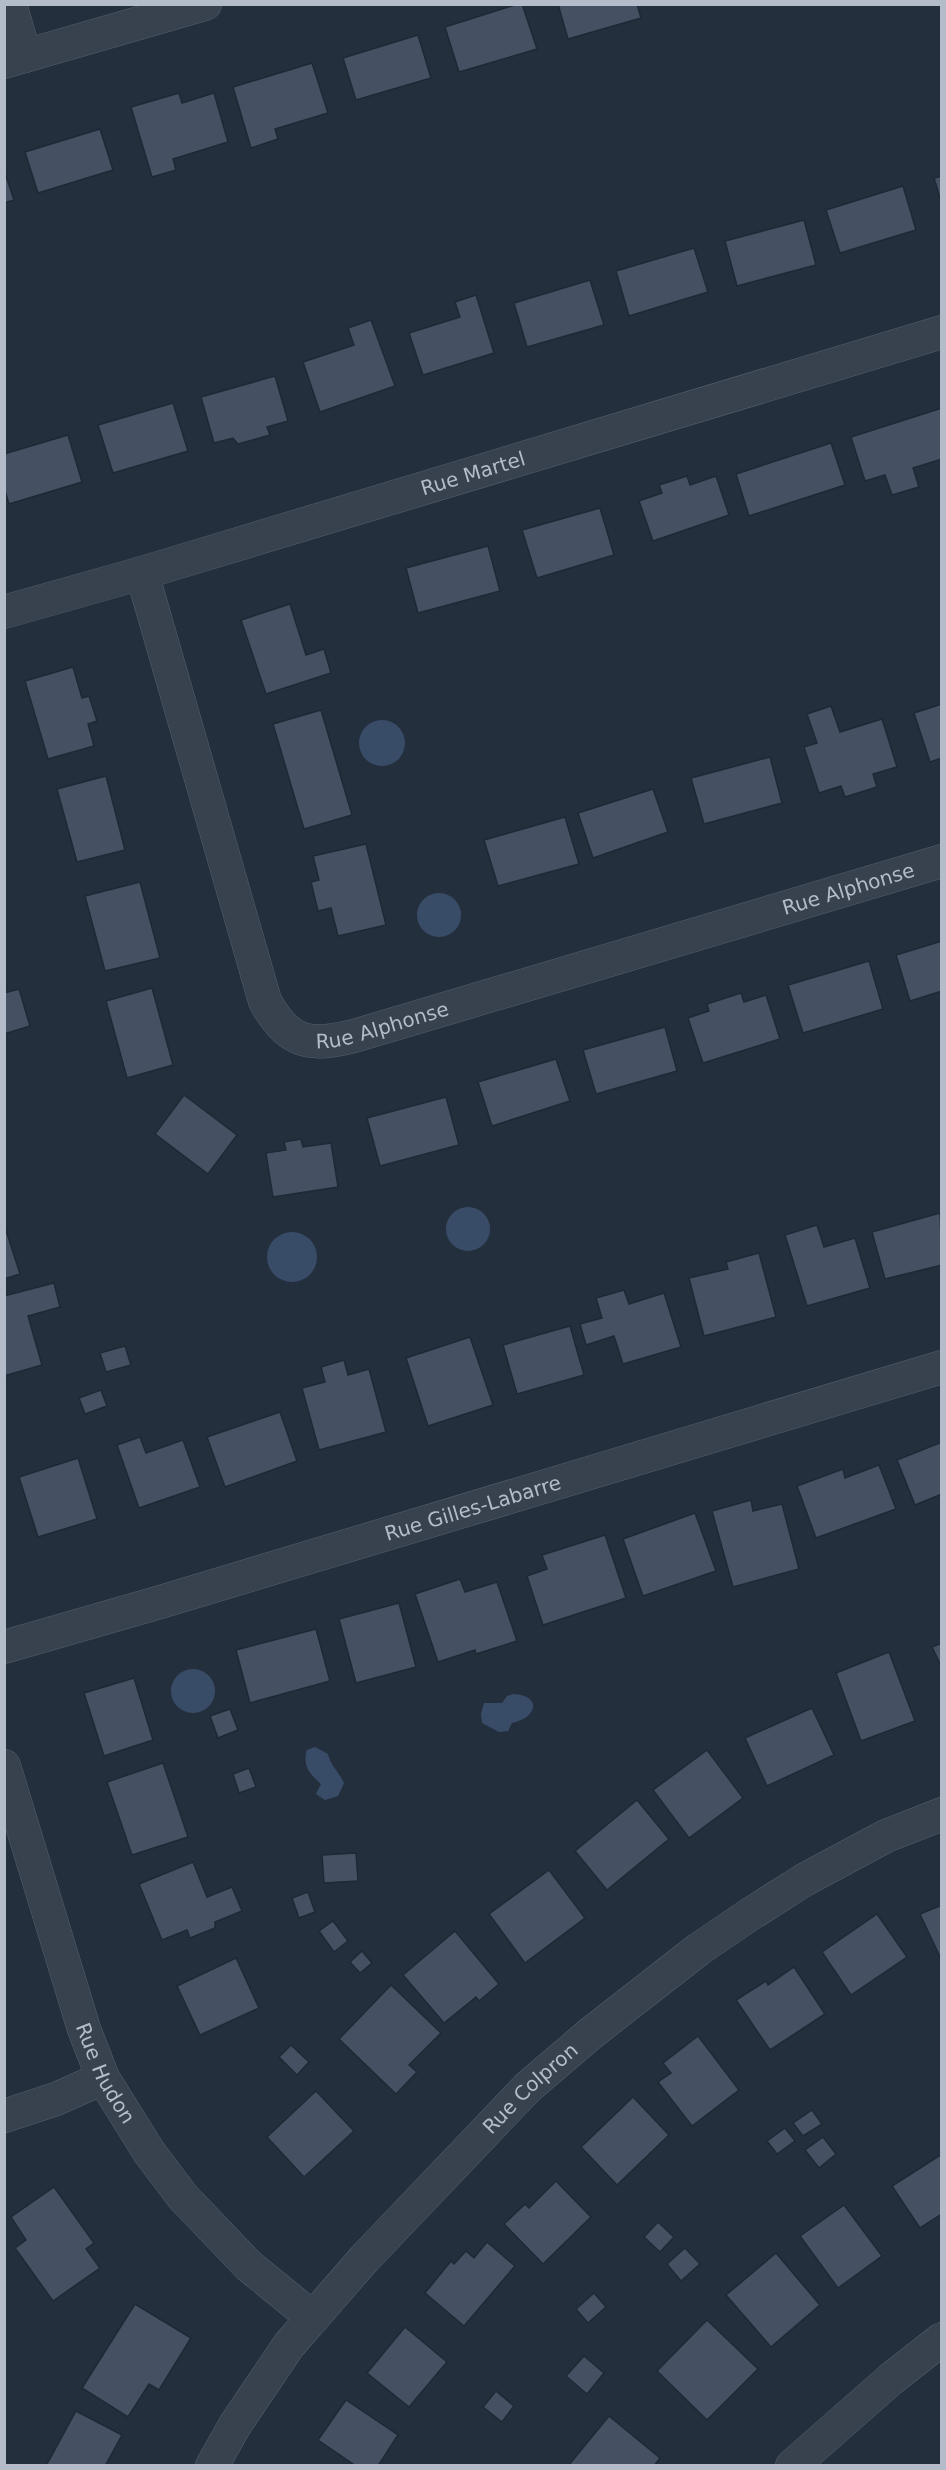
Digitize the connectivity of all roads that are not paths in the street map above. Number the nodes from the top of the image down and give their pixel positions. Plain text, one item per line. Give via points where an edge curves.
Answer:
1 (10, 4) edge
2 (205, 4) edge
3 (15, 59) edge
4 (942, 332) edge
5 (142, 573) junction
6 (4, 612) edge
7 (942, 861) edge
8 (942, 1367) edge
9 (4, 1647) edge
10 (4, 1766) edge
11 (942, 1814) edge
12 (103, 2078) junction
13 (4, 2116) edge
14 (313, 2318) junction
15 (942, 2339) edge
16 (212, 2466) edge
17 (792, 2466) edge

1 - 3 street
2 - 3 street
4 - 5 street, Rue Martel
5 - 6 street, Rue Martel
5 - 7 street, Rue Alphonse via 265,1001 283,1027 310,1042 328,1043 354,1036
8 - 9 street, Rue Gilles-Labarre
10 - 12 street, Rue Hudon via 84,2029
11 - 14 street, Rue Colpron via 886,1836 804,1881 699,1949 590,2034 528,2087 458,2158
12 - 13 street
12 - 14 street, Rue Hudon via 149,2152 183,2197 249,2266
14 - 16 street, Rue Colpron via 289,2345
15 - 17 street via 883,2385

